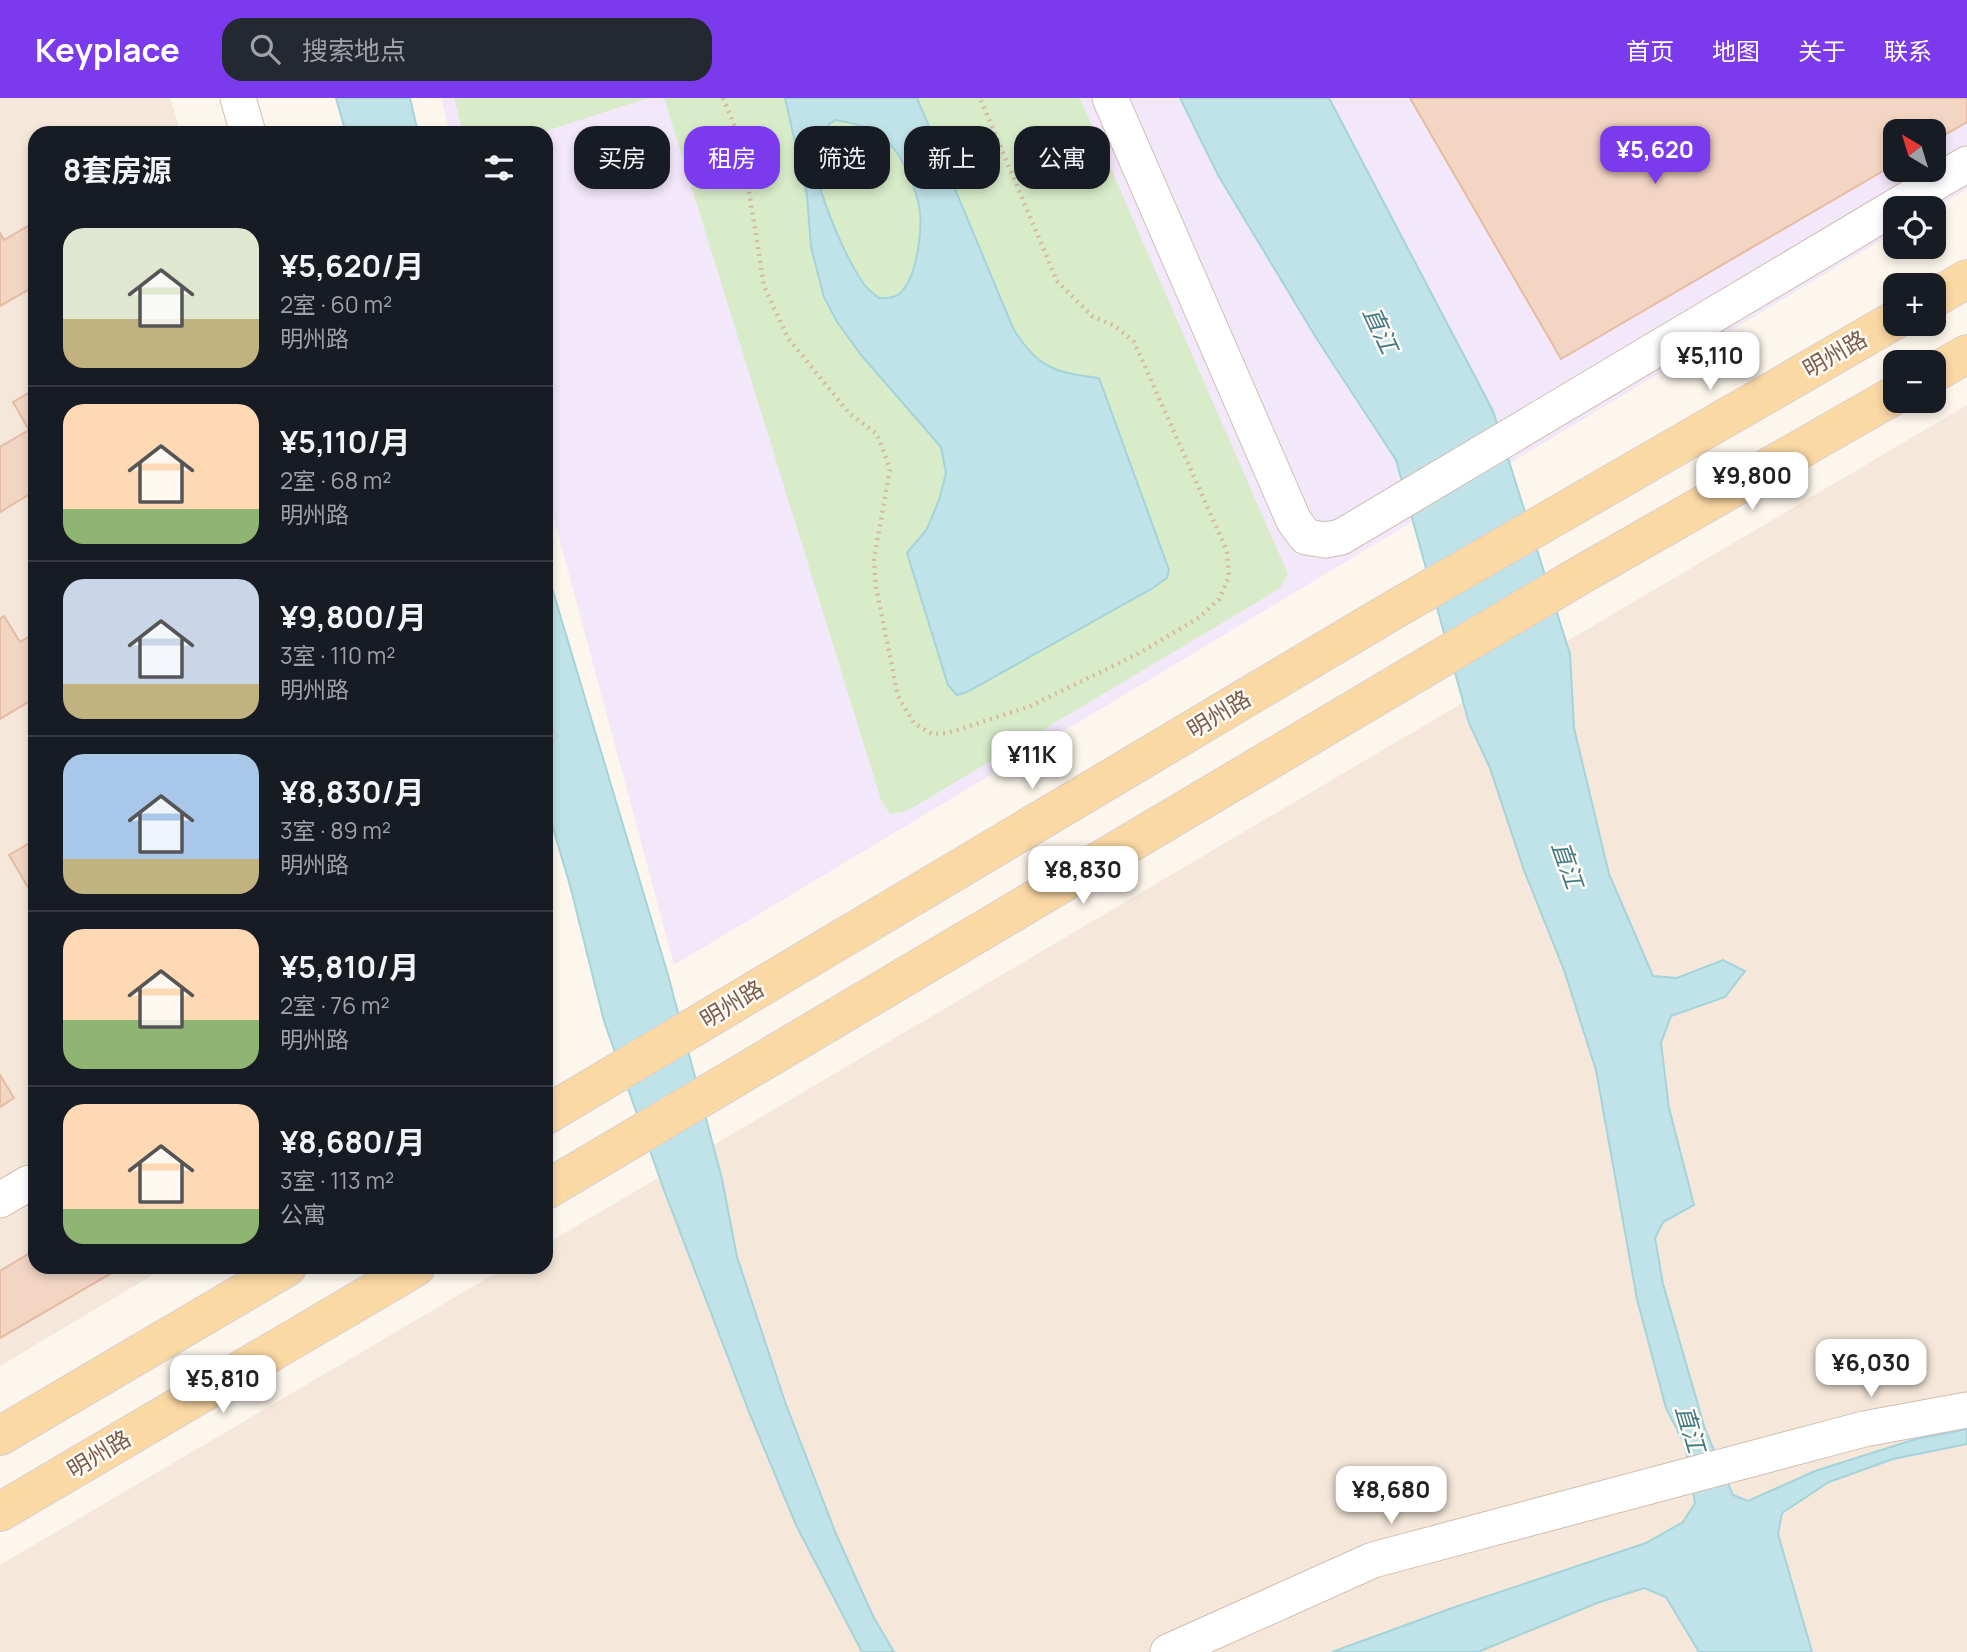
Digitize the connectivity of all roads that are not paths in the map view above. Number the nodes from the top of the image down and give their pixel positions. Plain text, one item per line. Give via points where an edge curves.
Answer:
1 (238, 98) edge
2 (1110, 98) edge
3 (246, 126) edge
4 (1967, 164) edge
5 (1967, 278) edge
6 (1946, 291) edge
7 (1883, 327) edge
8 (1967, 354) edge
9 (1946, 366) edge
10 (1883, 402) edge
11 (553, 1111) edge
12 (553, 1186) edge
13 (275, 1274) edge
14 (404, 1274) edge
15 (1967, 1410) edge
16 (0, 1436) edge
17 (0, 1512) edge
18 (1168, 1652) edge

1 - 3 street
2 - 4 street via 1294,521 1306,537 1325,540 1341,537
5 - 6 main road
7 - 11 main road, 明州路 via 1390,612
8 - 9 main road
10 - 12 main road via 1579,576
13 - 16 main road
14 - 17 main road, 明州路
15 - 18 street via 1864,1429 1373,1560

